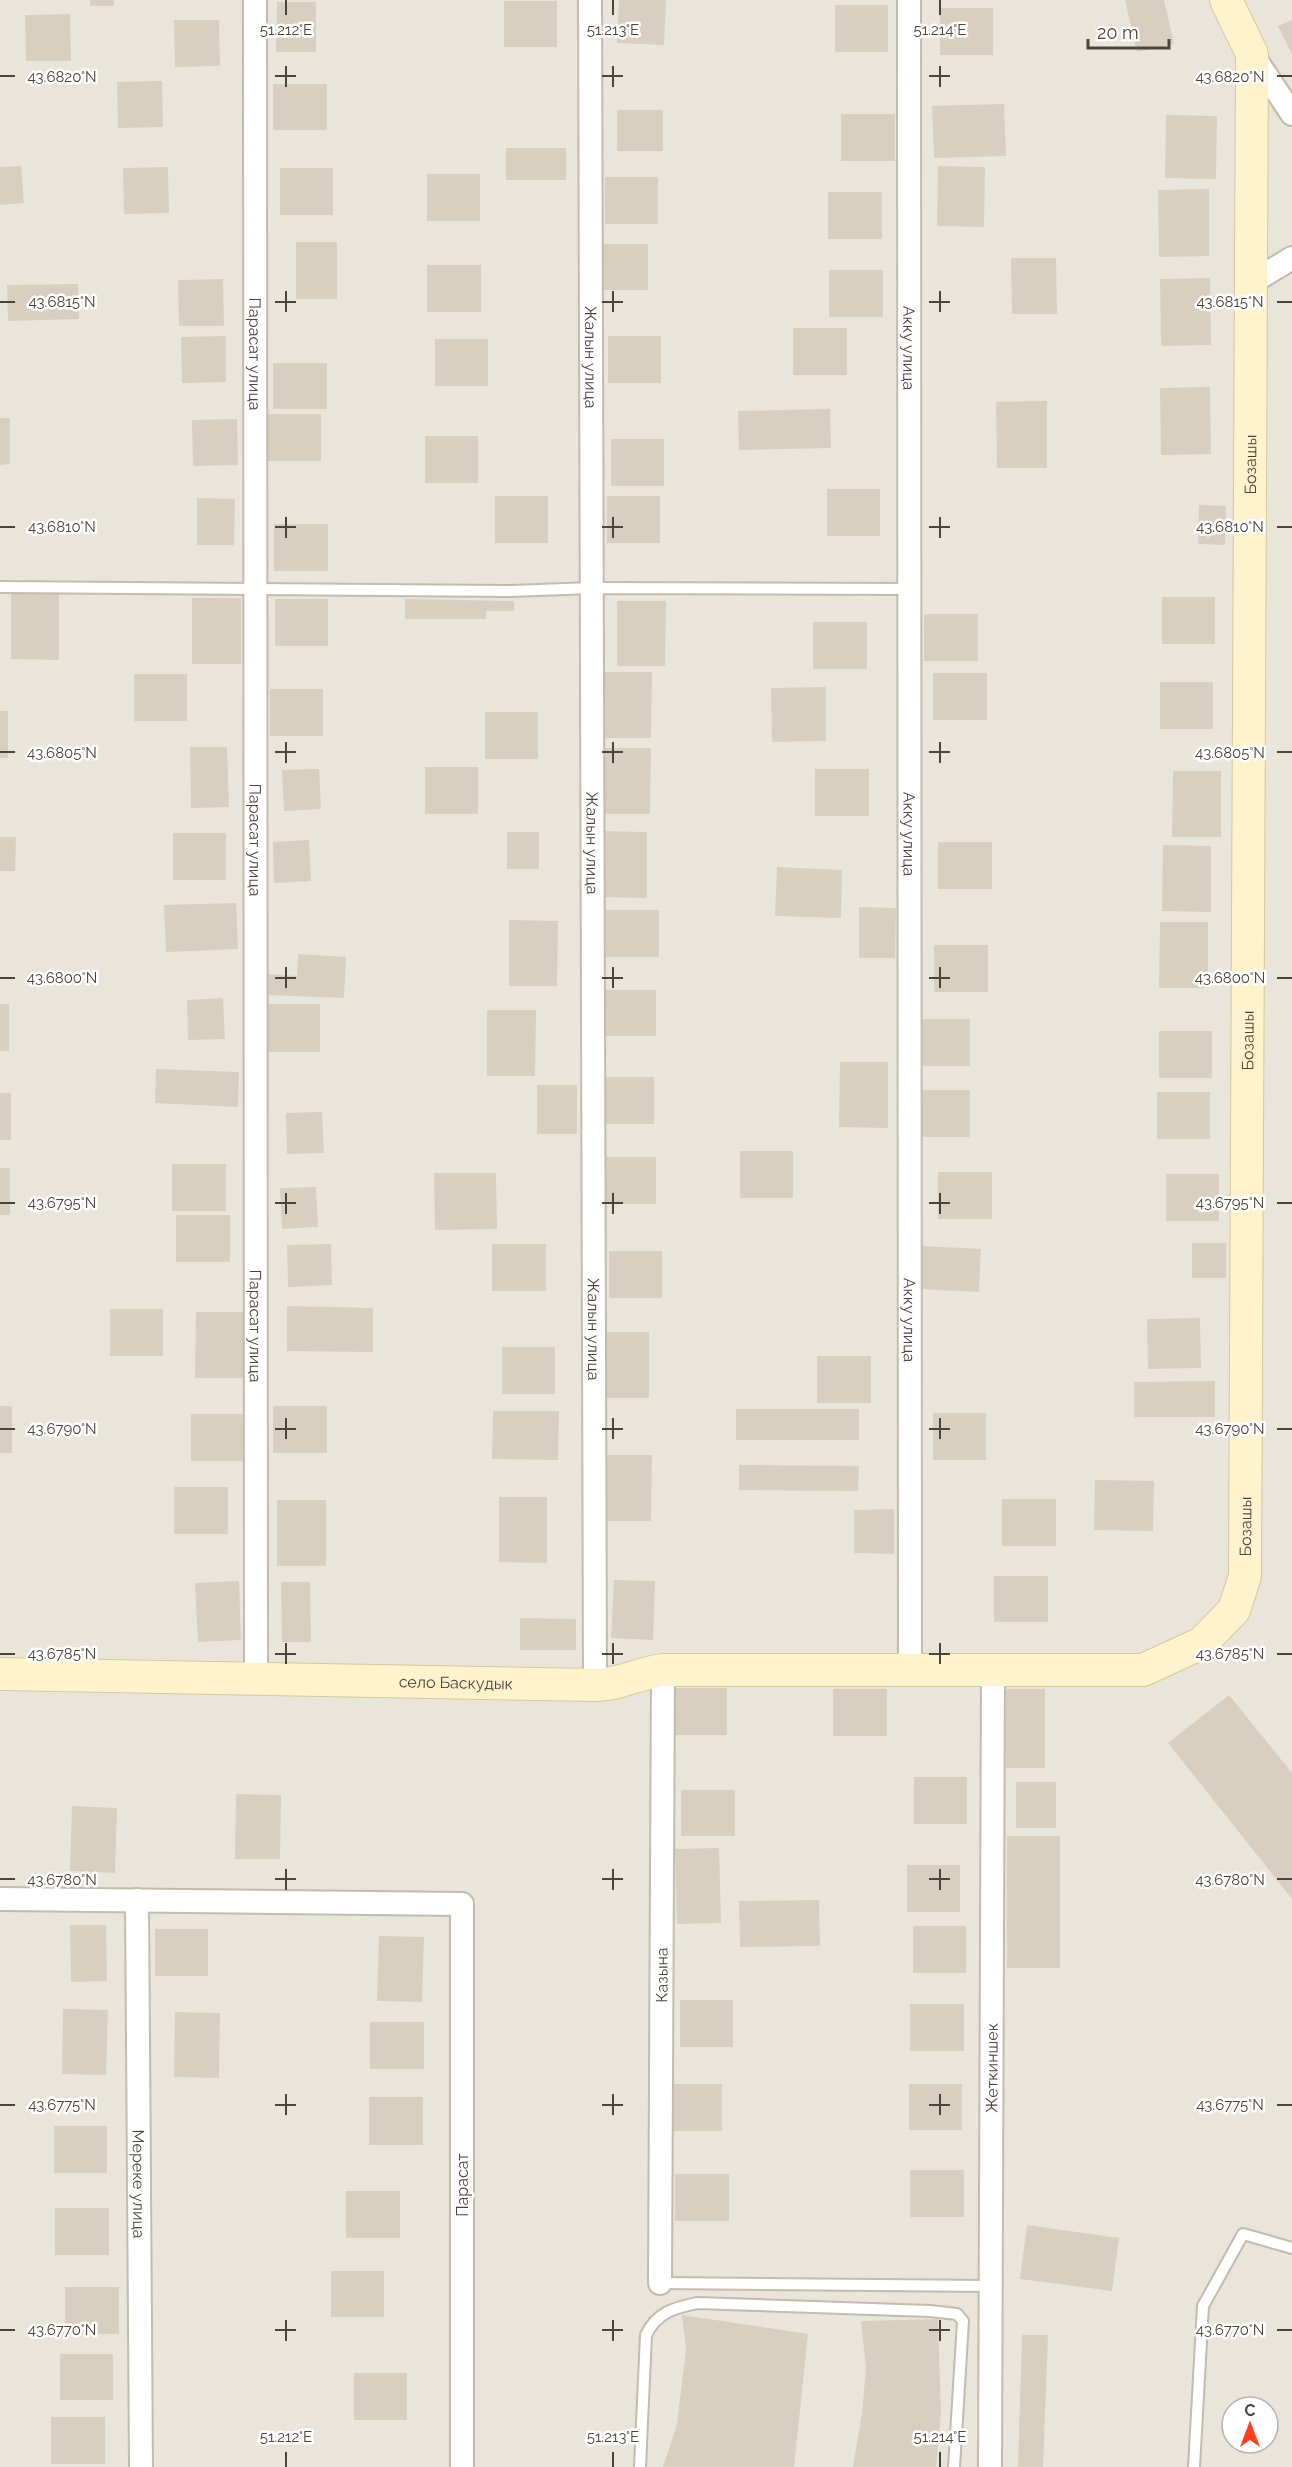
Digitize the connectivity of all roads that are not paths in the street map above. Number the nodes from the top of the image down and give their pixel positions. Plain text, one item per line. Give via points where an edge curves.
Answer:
1 (255, 0) edge
2 (590, 0) edge
3 (909, 0) edge
4 (1226, 0) edge
5 (1252, 54) junction
6 (1292, 114) edge
7 (1292, 258) edge
8 (1251, 283) junction
9 (0, 587) edge
10 (256, 587) junction
11 (592, 588) junction
12 (909, 589) junction
13 (909, 1668) junction
14 (993, 1669) junction
15 (663, 1670) junction
16 (0, 1674) edge
17 (256, 1679) junction
18 (595, 1686) junction
19 (0, 1899) edge
20 (137, 1900) junction
21 (1292, 2248) edge
22 (660, 2283) joint
23 (991, 2286) junction
24 (141, 2467) edge
25 (462, 2467) edge
26 (640, 2467) edge
27 (954, 2467) edge
28 (990, 2467) edge
29 (1194, 2467) edge

1 - 10 street, Парасат улица
2 - 11 street, Жалын улица
3 - 12 street, Акку улица
4 - 5 street
5 - 6 street
5 - 8 street, Бозашы
7 - 8 street
8 - 14 street, Бозашы via 1245,1576 1234,1610 1202,1643 1143,1670
9 - 10 lane
10 - 11 lane via 500,591
10 - 17 street, Парасат улица
11 - 12 lane
11 - 18 street, Жалын улица
12 - 13 street, Акку улица
13 - 14 street, Бозашы
13 - 15 street, село Баскудык
14 - 23 street, Жеткиншек
15 - 18 street, село Баскудык
15 - 22 street, Казына
16 - 17 street, село Баскудык
17 - 18 street, село Баскудык
19 - 20 street
20 - 24 street, Мереке улица
20 - 25 street, Парасат via 462,1904
21 - 29 lane via 1243,2234 1203,2306
22 - 23 lane
23 - 28 street, Жеткиншек
26 - 27 lane via 646,2335 651,2324 670,2309 697,2303 957,2314 963,2321

